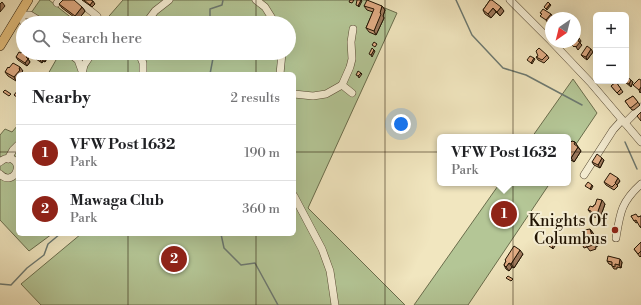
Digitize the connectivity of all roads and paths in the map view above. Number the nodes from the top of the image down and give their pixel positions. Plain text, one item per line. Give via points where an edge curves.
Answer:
1 (28, 0) edge
2 (77, 0) edge
3 (169, 0) edge
4 (256, 0) edge
5 (510, 0) edge
6 (22, 16) edge
7 (97, 16) edge
8 (151, 16) edge
9 (271, 16) edge
10 (16, 25) edge
11 (353, 29) dead end
12 (545, 34) edge
13 (0, 46) edge
14 (558, 48) edge
15 (78, 60) edge
16 (87, 60) edge
17 (142, 60) edge
18 (281, 60) edge
19 (82, 72) edge
20 (143, 72) edge
21 (280, 72) edge
22 (342, 85) junction
23 (352, 93) dead end
24 (296, 94) edge
25 (641, 107) edge
26 (624, 121) junction
27 (641, 142) edge
28 (16, 147) edge
29 (8, 159) junction
30 (0, 162) edge
31 (16, 163) edge
32 (16, 173) edge
33 (0, 174) edge
34 (584, 175) dead end
35 (641, 184) edge
36 (296, 200) edge
37 (616, 238) dead end
38 (335, 305) edge

1 - 6 main road
2 - 7 street
3 - 8 street
4 - 9 street
5 - 12 street
10 - 13 main road
11 - 22 street via 352,58
14 - 26 street
15 - 19 street
16 - 19 street
17 - 20 street
18 - 21 street
22 - 23 street
22 - 24 street via 326,94
25 - 26 street
26 - 27 street
26 - 34 street via 613,130
28 - 29 street
29 - 30 street
29 - 31 street
32 - 33 street via 8,178
35 - 37 street via 623,205
36 - 38 street via 322,249 330,271

